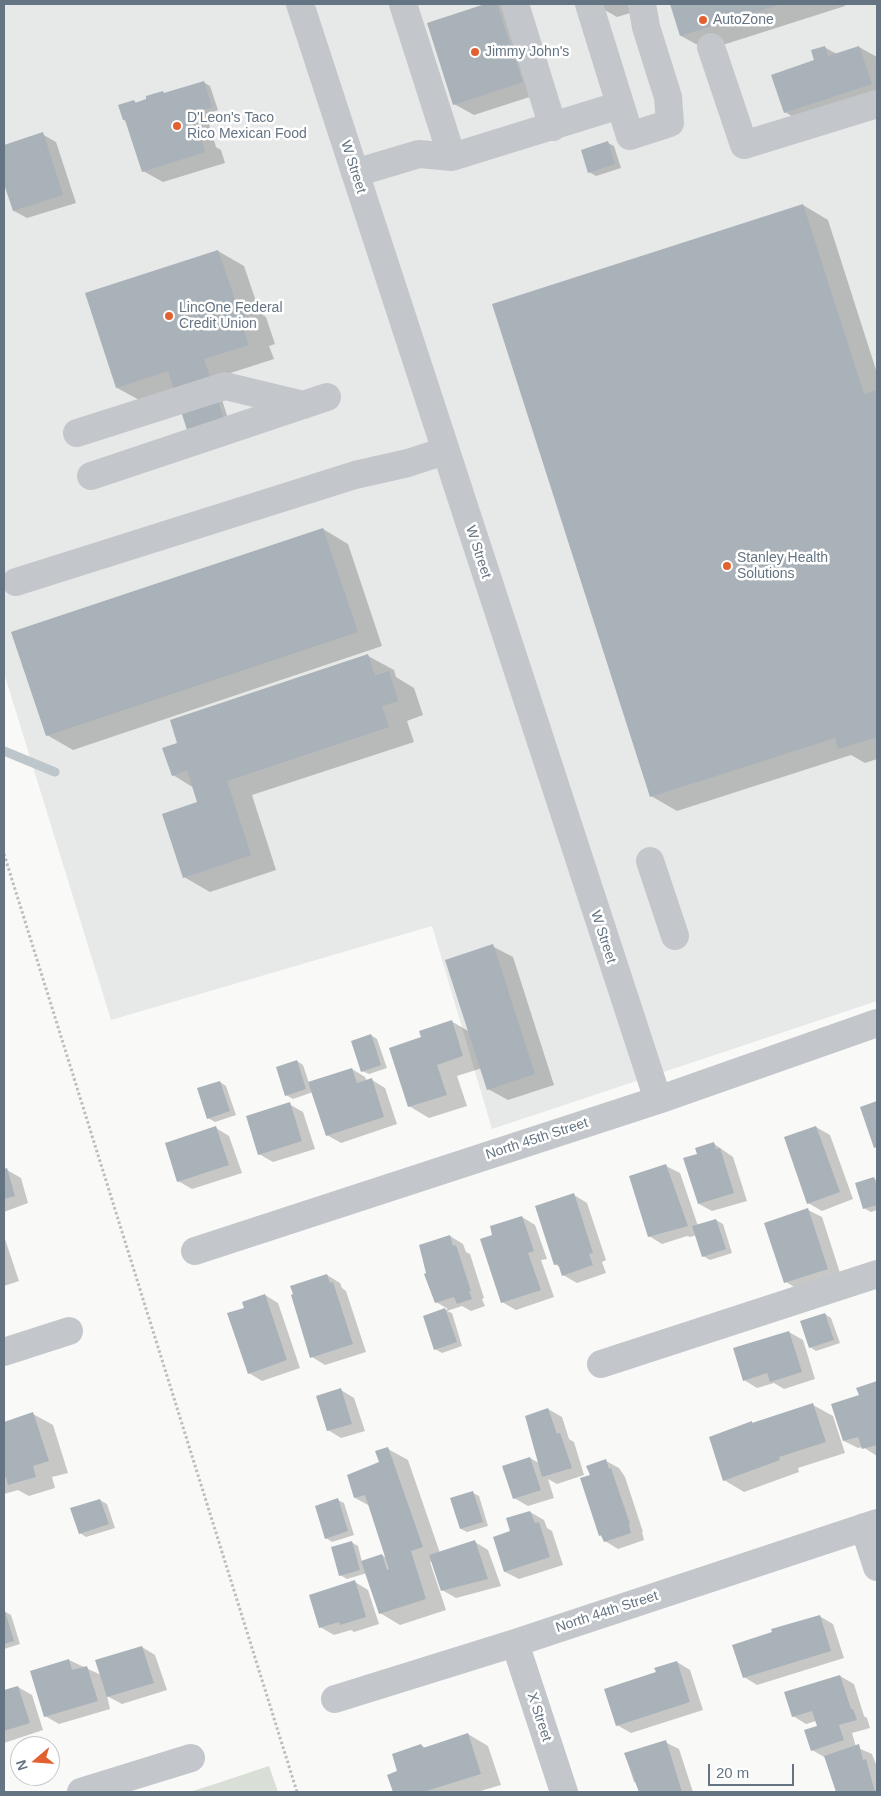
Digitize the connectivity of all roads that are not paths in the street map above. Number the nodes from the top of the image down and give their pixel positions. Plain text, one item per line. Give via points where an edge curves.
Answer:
1 (300, 4) edge
2 (403, 4) edge
3 (515, 4) edge
4 (589, 4) edge
5 (642, 4) edge
6 (711, 47) dead end
7 (877, 104) edge
8 (620, 105) junction
9 (553, 127) junction
10 (452, 157) junction
11 (355, 173) junction
12 (77, 433) dead end
13 (445, 451) junction
14 (91, 476) dead end
15 (16, 582) dead end
16 (650, 861) dead end
17 (675, 936) dead end
18 (877, 1024) edge
19 (658, 1100) junction
20 (195, 1251) dead end
21 (877, 1274) edge
22 (69, 1331) dead end
23 (4, 1352) edge
24 (601, 1364) dead end
25 (871, 1525) edge
26 (877, 1567) edge
27 (515, 1643) junction
28 (335, 1699) dead end
29 (190, 1758) dead end
30 (81, 1792) edge
31 (564, 1792) edge

1 - 11 street, W Street
2 - 10 street
3 - 9 street
4 - 8 street
5 - 8 street via 668,97 670,123 630,136
6 - 7 street via 744,144
8 - 9 street
9 - 10 street
10 - 11 street via 419,154
11 - 13 street, W Street
12 - 14 street via 225,386 316,401
13 - 15 street via 355,475
13 - 19 street, W Street
16 - 17 street
18 - 19 street, North 45th Street
19 - 20 street, North 45th Street
21 - 24 street
22 - 23 street
25 - 26 street
25 - 27 street, North 44th Street
27 - 28 street, North 44th Street
27 - 31 street, X Street
29 - 30 street

